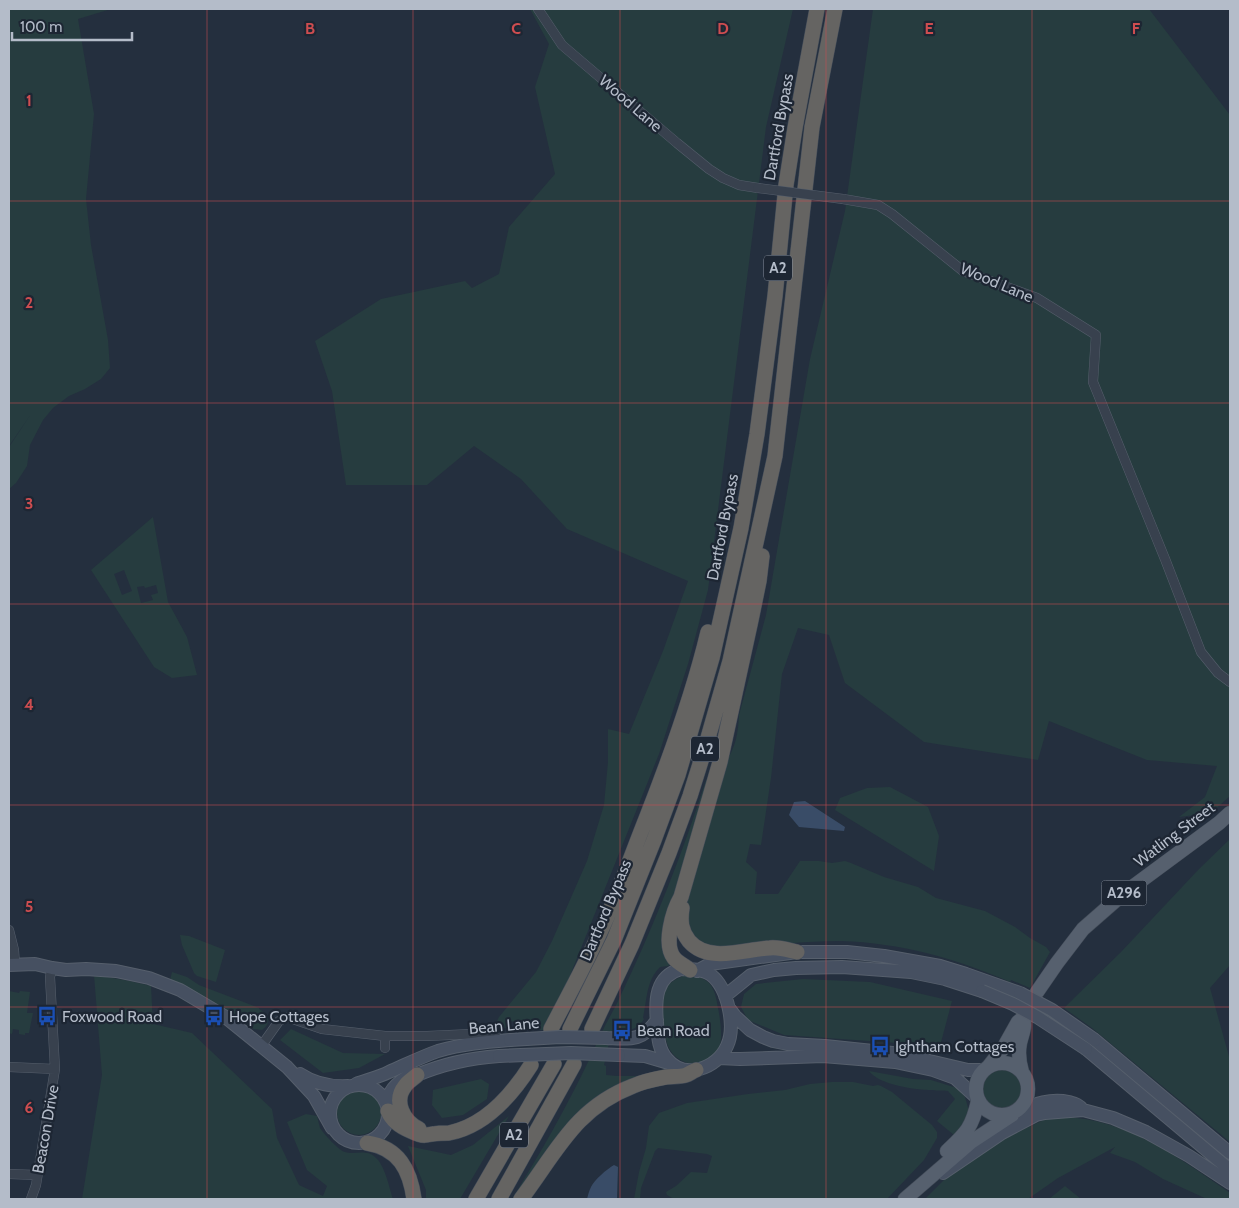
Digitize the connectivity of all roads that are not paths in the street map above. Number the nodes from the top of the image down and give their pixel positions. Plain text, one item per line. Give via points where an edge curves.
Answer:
1 (538, 9) edge
2 (818, 9) edge
3 (835, 9) edge
4 (775, 456) junction
5 (741, 528) junction
6 (1230, 682) edge
7 (1230, 813) edge
8 (681, 897) junction
9 (9, 930) edge
10 (797, 952) junction
11 (12, 965) edge
12 (52, 968) junction
13 (694, 970) junction
14 (983, 986) junction
15 (1037, 992) dead end
16 (725, 996) junction
17 (657, 1020) junction
18 (495, 1028) dead end
19 (551, 1029) dead end
20 (570, 1029) dead end
21 (592, 1029) dead end
22 (385, 1036) junction
23 (1091, 1044) junction
24 (262, 1046) junction
25 (385, 1048) dead end
26 (720, 1058) junction
27 (554, 1064) dead end
28 (574, 1064) dead end
29 (531, 1065) dead end
30 (674, 1065) junction
31 (9, 1067) edge
32 (287, 1067) junction
33 (986, 1068) junction
34 (55, 1070) junction
35 (696, 1070) junction
36 (1022, 1072) junction
37 (417, 1075) junction
38 (351, 1086) junction
39 (977, 1099) junction
40 (387, 1108) junction
41 (1083, 1110) junction
42 (1017, 1111) junction
43 (332, 1128) junction
44 (432, 1134) junction
45 (367, 1143) junction
46 (1230, 1153) edge
47 (1230, 1170) edge
48 (9, 1174) edge
49 (38, 1175) junction
50 (1230, 1183) edge
51 (31, 1199) edge
52 (414, 1199) edge
53 (476, 1199) edge
54 (499, 1199) edge
55 (521, 1199) edge
56 (898, 1199) edge
57 (905, 1199) edge
58 (911, 1199) edge

1 - 6 street, Wood Lane, bridge via 562,45 723,178 739,185 881,206 963,272 1037,298 1096,335 1093,382 1201,652
2 - 5 highway, Dartford Bypass / A2 via 786,184 775,296
3 - 4 highway, Dartford Bypass / A2 via 812,128
4 - 8 highway via 750,628 720,762
4 - 21 highway, Dartford Bypass / A2 via 730,661 690,796 632,944
5 - 19 highway, A2 via 724,563 704,649 663,775 610,910
5 - 20 highway, Dartford Bypass / A2 via 712,658 678,775 614,940
7 - 15 main road, Watling Street / A296 via 1123,894 1083,929
8 - 10 highway via 683,930 692,944 702,950 722,954 772,947
8 - 13 highway via 669,947 675,959
9 - 11 street via 14,950
10 - 13 main road via 712,964
10 - 14 main road via 846,952 940,966
11 - 12 main road, Bean Lane via 35,964
12 - 24 main road, Bean Lane via 116,971 165,983 221,1014
12 - 34 street, Beacon Drive
13 - 16 main road via 713,977
13 - 17 main road via 675,971 661,984 656,999
14 - 16 main road via 911,972 796,968 751,975
14 - 23 main road, bridge
16 - 26 main road via 731,1034
16 - 33 main road via 735,1016 753,1032 770,1040 892,1053 968,1070
17 - 30 main road via 660,1046
17 - 38 main road, Bean Lane, bridge via 649,1031 630,1038 560,1037 457,1046
18 - 22 street, Bean Lane via 472,1034
22 - 24 street, Bean Lane via 322,1029 287,1017 279,1021
22 - 25 street
23 - 46 main road
23 - 47 main road
24 - 32 main road, Bean Lane
26 - 35 main road
26 - 39 main road via 824,1056 895,1062 955,1078
27 - 53 highway, A2
28 - 54 highway, A2
29 - 44 highway, A2 via 508,1096 487,1116 459,1130
30 - 35 main road
30 - 37 main road, Bean Lane, bridge via 645,1056 562,1053 463,1061
31 - 34 street
32 - 38 main road, Bean Lane via 320,1084
32 - 43 main road, Bean Lane via 314,1096
33 - 36 main road via 1007,1063
33 - 36 main road via 1023,1018 1025,1025 1019,1054
33 - 39 main road via 976,1082
34 - 49 street, Beacon Drive
35 - 55 highway via 685,1075 646,1081 620,1091 596,1106 573,1127
36 - 42 main road via 1028,1089 1027,1098
37 - 40 main road, Bean Lane via 413,1074 397,1084 388,1098
37 - 44 highway via 403,1088 400,1107 410,1123
38 - 40 main road via 360,1084 372,1088 381,1095
38 - 43 main road via 338,1093 331,1104
39 - 42 main road via 986,1111 997,1116
39 - 56 main road via 974,1120 967,1131
40 - 44 highway, A2 via 392,1120 405,1129 425,1136
40 - 45 main road via 384,1128
41 - 42 main road via 1079,1105 1051,1100
41 - 50 main road via 1122,1121 1159,1138
41 - 58 main road via 1036,1115 1002,1133 942,1173
42 - 57 main road via 971,1142
43 - 45 main road via 346,1141
45 - 52 highway via 386,1149 401,1162 409,1177
48 - 49 street
49 - 51 street, Beacon Drive

